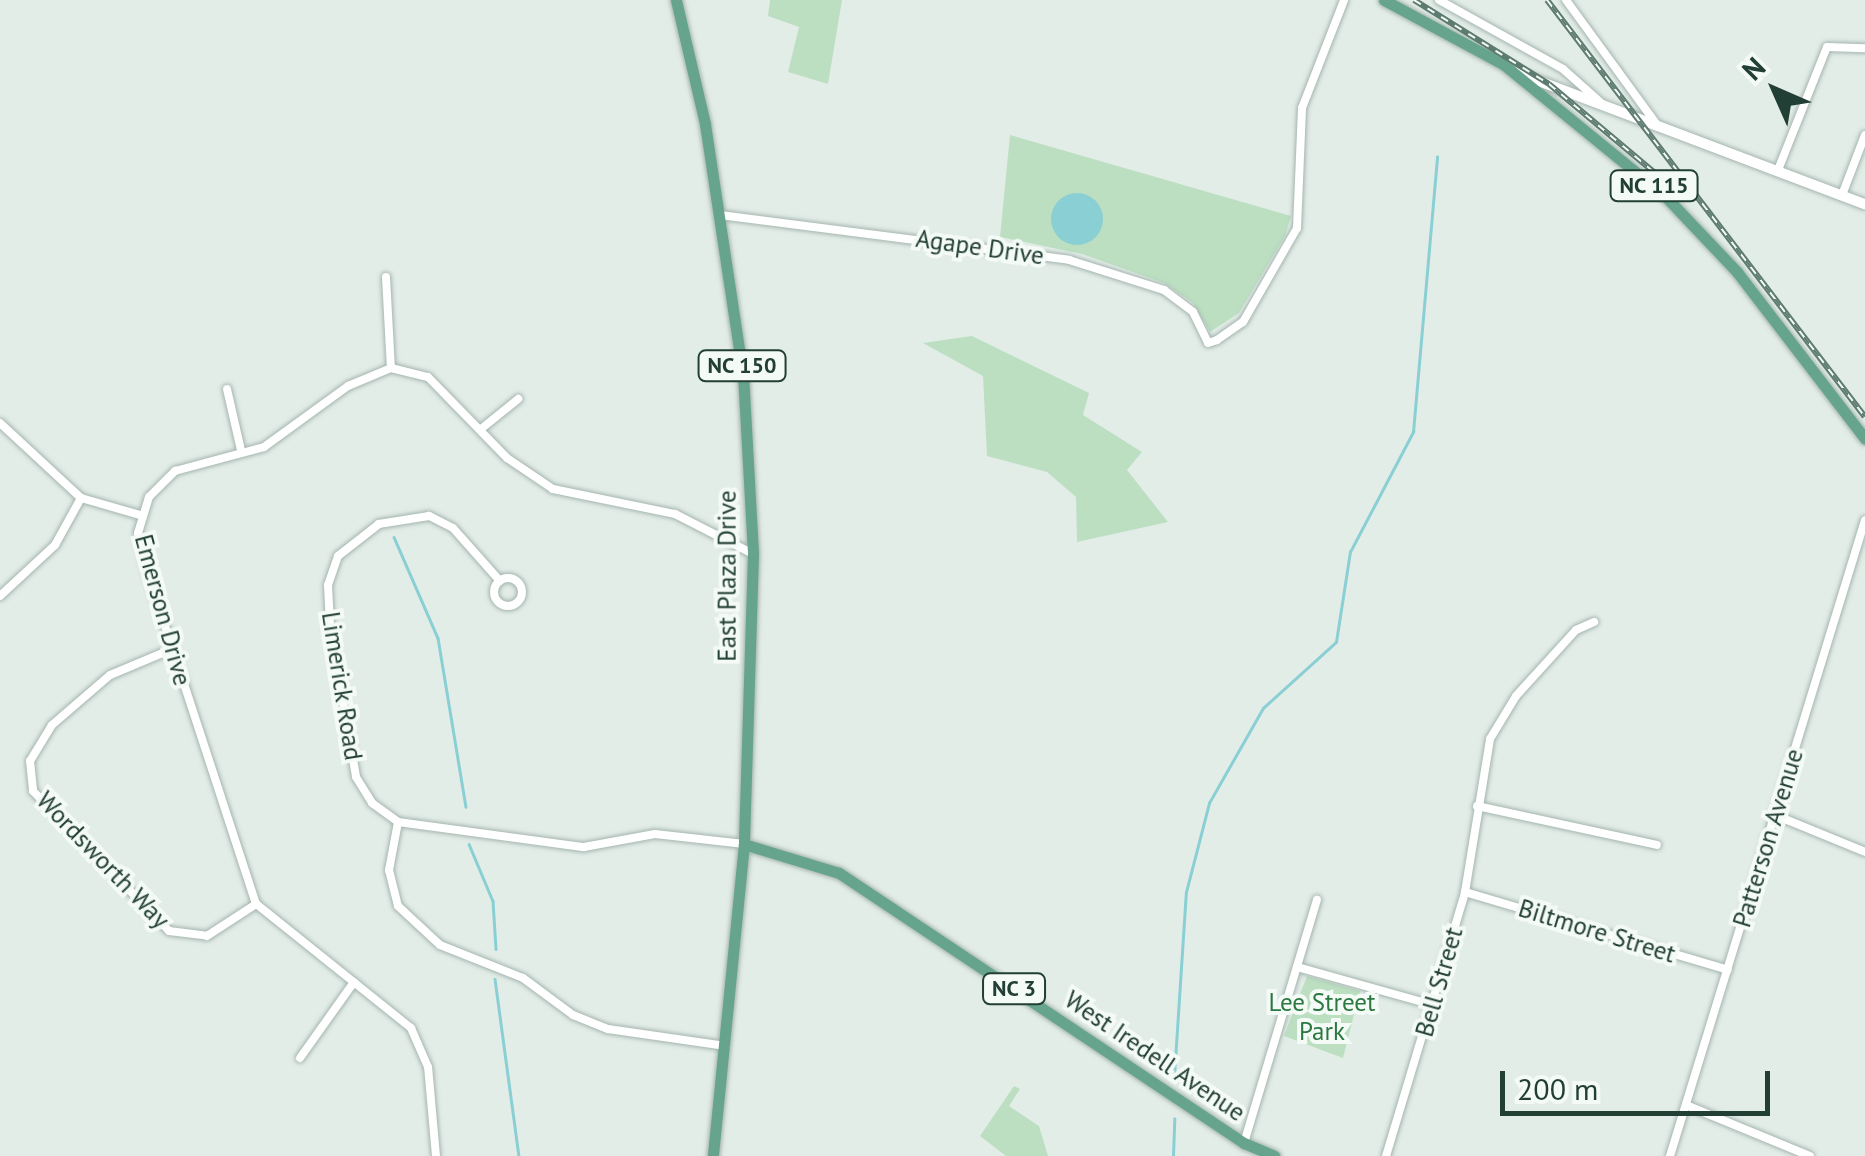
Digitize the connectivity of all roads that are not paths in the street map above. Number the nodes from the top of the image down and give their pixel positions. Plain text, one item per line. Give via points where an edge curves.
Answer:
1 (676, 0) edge
2 (1344, 0) edge
3 (1384, 0) edge
4 (1440, 0) edge
5 (1566, 0) edge
6 (1865, 48) edge
7 (1510, 70) junction
8 (1600, 102) junction
9 (1658, 126) junction
10 (1865, 136) edge
11 (1778, 170) junction
12 (1842, 195) junction
13 (1865, 204) edge
14 (720, 215) junction
15 (386, 277) dead end
16 (391, 368) junction
17 (227, 389) dead end
18 (518, 399) dead end
19 (0, 423) edge
20 (480, 429) junction
21 (1865, 439) edge
22 (241, 450) junction
23 (81, 498) junction
24 (140, 515) junction
25 (1865, 520) edge
26 (753, 554) junction
27 (500, 581) dead end
28 (0, 596) edge
29 (1594, 622) dead end
30 (172, 650) junction
31 (1477, 806) junction
32 (1775, 815) junction
33 (398, 822) junction
34 (744, 844) junction
35 (1658, 846) dead end
36 (1865, 852) edge
37 (1465, 892) junction
38 (1317, 900) dead end
39 (256, 904) junction
40 (1297, 967) junction
41 (1728, 970) junction
42 (354, 982) junction
43 (1432, 1005) junction
44 (726, 1046) junction
45 (300, 1058) dead end
46 (1686, 1105) junction
47 (1244, 1143) junction
48 (436, 1156) edge
49 (713, 1156) edge
50 (1274, 1156) edge
51 (1386, 1156) edge
52 (1670, 1156) edge
53 (1810, 1156) edge

1 - 14 main road, East Plaza Drive / NC 150
2 - 14 street, Agape Drive via 1302,108 1302,205 1289,247 1243,322 1208,343 1193,312 1164,290 1069,260
3 - 7 main road, NC 115
4 - 8 street via 1563,69
5 - 9 street
6 - 11 street via 1827,47
7 - 8 street
7 - 21 main road, NC 115 via 1665,196 1737,272
8 - 9 street
9 - 11 street
10 - 12 street
11 - 12 street
12 - 13 street
14 - 26 main road, East Plaza Drive / NC 150 via 743,374
15 - 16 street
16 - 20 street via 428,378
16 - 22 street, Emerson Drive via 348,386 288,434
17 - 22 street
18 - 20 street
19 - 23 street
20 - 26 street via 507,458 553,489 675,514
22 - 24 street, Emerson Drive via 175,471
23 - 24 street
23 - 28 street via 55,546
24 - 30 street, Emerson Drive via 142,546
25 - 32 street, Patterson Avenue
26 - 34 main road, East Plaza Drive / NC 150
27 - 33 street, Limerick Road via 453,528 429,516 379,524 338,556 328,585 330,626 356,777 372,803
29 - 31 street, Bell Street via 1576,630 1502,716 1483,763
30 - 39 street, Emerson Drive
30 - 39 street, Wordsworth Way via 110,674 52,724 30,761 34,791 168,931 207,936
31 - 35 street
31 - 37 street, Bell Street
32 - 36 street
32 - 41 street, Patterson Avenue
33 - 34 street, West Iredell Avenue via 584,846 656,834
33 - 44 street via 389,870 398,906 440,945 509,971 573,1016 608,1029
34 - 44 main road, East Plaza Drive / NC 150
34 - 47 main road, West Iredell Avenue / NC 3 via 839,872
37 - 41 street, Biltmore Street
37 - 43 street, Bell Street
38 - 40 street
39 - 42 street
40 - 43 street
40 - 47 street
41 - 46 street, Patterson Avenue
42 - 45 street
42 - 48 street via 395,1011 422,1045
43 - 51 street, Bell Street
44 - 49 main road, East Plaza Drive / NC 150
46 - 52 street, Patterson Avenue
46 - 53 street
47 - 50 main road, West Iredell Avenue / NC 3

